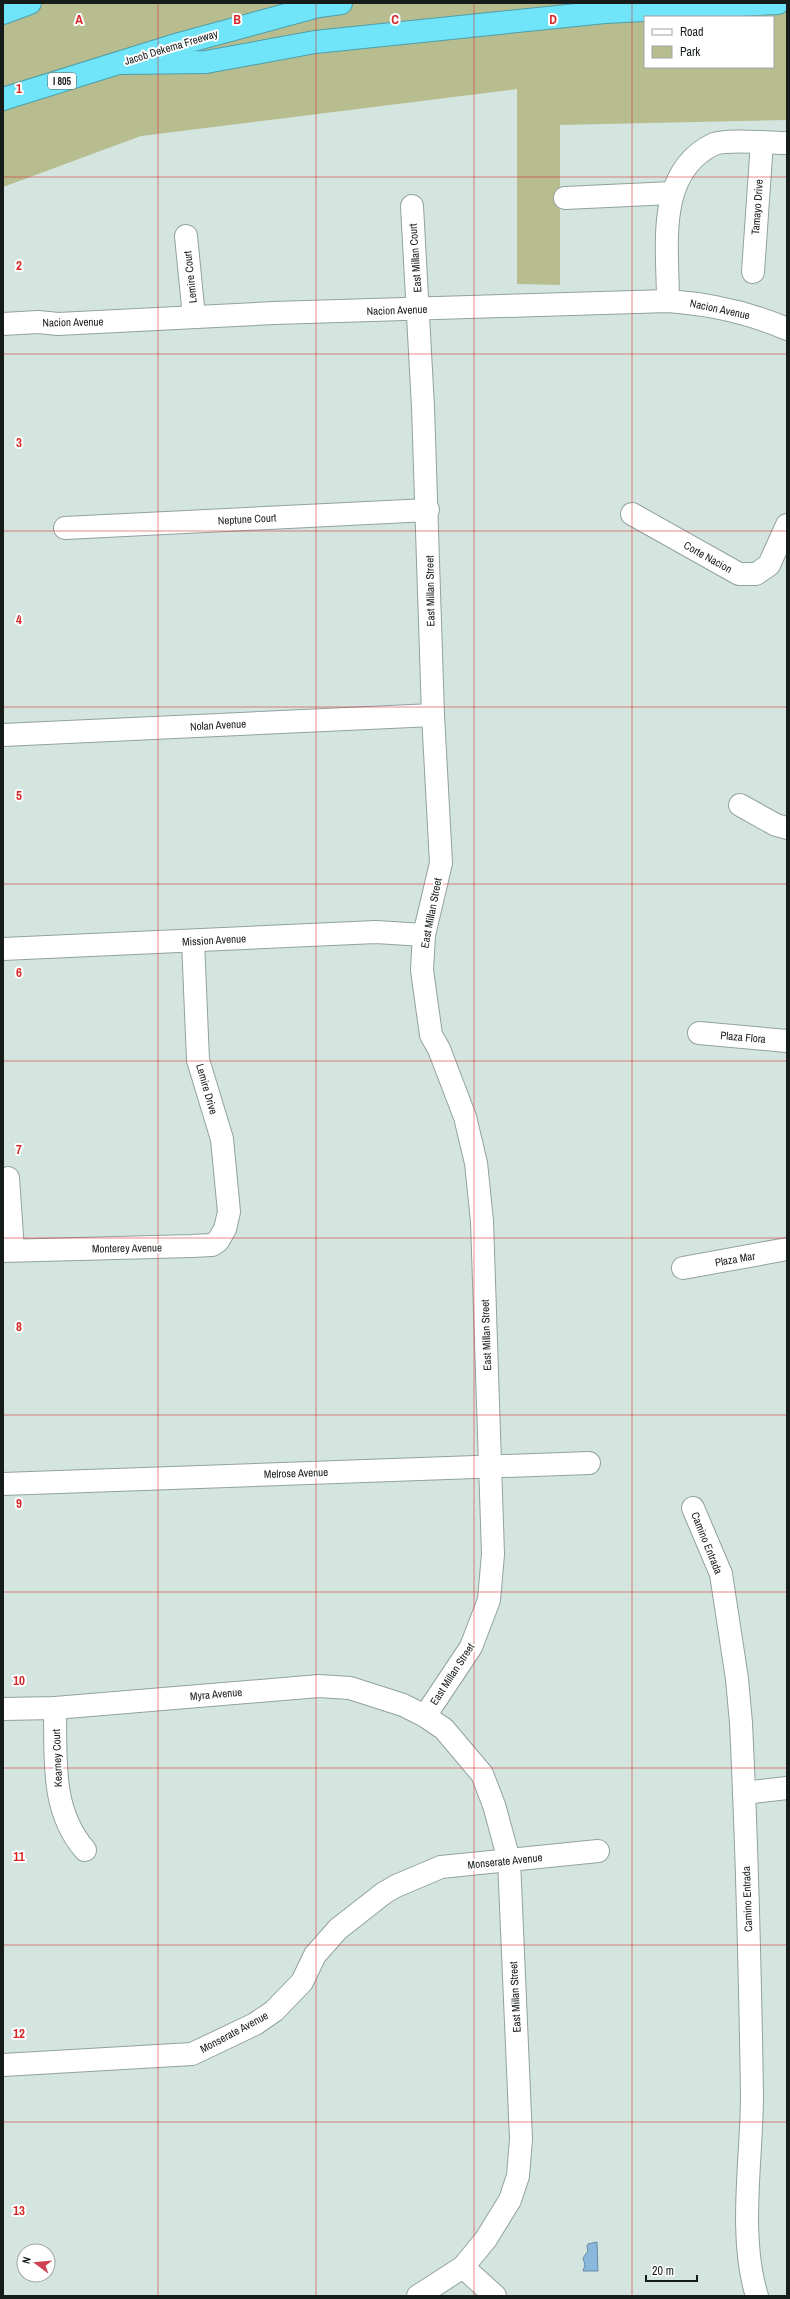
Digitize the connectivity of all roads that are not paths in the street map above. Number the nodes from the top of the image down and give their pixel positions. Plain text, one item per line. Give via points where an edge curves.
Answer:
1 (30, 3) edge
2 (341, 3) edge
3 (770, 4) edge
4 (787, 8) edge
5 (3, 13) edge
6 (121, 63) junction
7 (3, 99) edge
8 (762, 142) junction
9 (787, 143) edge
10 (672, 193) junction
11 (565, 198) dead end
12 (412, 206) dead end
13 (186, 236) dead end
14 (753, 272) dead end
15 (668, 301) junction
16 (418, 310) junction
17 (194, 317) junction
18 (3, 324) edge
19 (787, 329) edge
20 (428, 510) junction
21 (632, 514) dead end
22 (787, 524) edge
23 (65, 528) dead end
24 (433, 715) junction
25 (3, 735) edge
26 (740, 805) dead end
27 (787, 828) edge
28 (424, 935) junction
29 (193, 941) junction
30 (3, 949) edge
31 (699, 1033) dead end
32 (787, 1041) edge
33 (8, 1178) dead end
34 (229, 1212) joint
35 (787, 1249) edge
36 (8, 1251) edge
37 (683, 1268) dead end
38 (589, 1463) dead end
39 (491, 1466) junction
40 (3, 1484) edge
41 (693, 1508) dead end
42 (55, 1708) junction
43 (3, 1709) edge
44 (425, 1716) junction
45 (787, 1788) edge
46 (744, 1793) junction
47 (85, 1850) dead end
48 (598, 1851) dead end
49 (509, 1860) junction
50 (3, 2065) edge
51 (463, 2268) junction
52 (418, 2296) edge
53 (495, 2296) edge
54 (757, 2296) edge

1 - 5 highway
2 - 6 highway, Jacob Dekema Freeway / I 805 via 319,6 236,28
3 - 4 highway
3 - 6 highway via 605,12 315,42 206,62
6 - 7 highway, Jacob Dekema Freeway / I 805
8 - 9 street
8 - 10 street via 715,144 690,161 679,176
8 - 14 street, Tamayo Drive
10 - 11 street
10 - 15 street via 669,212
12 - 16 street, East Millan Court
13 - 17 street, Lemire Court
15 - 16 street, Nacion Avenue
15 - 19 street, Nacion Avenue via 720,307 748,314
16 - 17 street, Nacion Avenue
16 - 20 street, East Millan Street
17 - 18 street, Nacion Avenue via 58,324
20 - 23 street, Neptune Court
20 - 24 street, East Millan Street
21 - 22 street, Corte Nacion via 738,574 756,574 768,566
24 - 25 street, Nolan Avenue
24 - 28 street, East Millan Street via 441,863
26 - 27 street via 776,825
28 - 29 street, Mission Avenue via 376,932
28 - 39 street, East Millan Street via 422,970 431,1035 439,1049 465,1117 476,1163 482,1221
29 - 30 street, Mission Avenue
29 - 34 street, Lemire Drive via 198,1060 222,1139
31 - 32 street, Plaza Flora
33 - 36 street
34 - 36 street, Monterey Avenue via 225,1229 218,1241 212,1245
35 - 37 street, Plaza Mar
38 - 39 street, Melrose Avenue
39 - 40 street, Melrose Avenue
39 - 44 street, East Millan Street via 493,1554 489,1600 471,1647
41 - 46 street, Camino Entrada via 721,1574 737,1679
42 - 43 street, Myra Avenue
42 - 44 street, Myra Avenue via 319,1686 350,1688 403,1705
42 - 47 street, Kearney Court via 57,1790 76,1839
44 - 49 street, East Millan Street via 444,1729 482,1774 494,1805
45 - 46 street
46 - 54 street, Camino Entrada via 752,2096 747,2238
48 - 49 street, Monserate Avenue
49 - 50 street, Monserate Avenue via 441,1867 384,1893 338,1929 316,1955 302,1982 274,2011 255,2024 192,2054
49 - 51 street, East Millan Street via 521,2139 518,2176 510,2200 486,2239
51 - 52 street, East Millan Street
51 - 53 street

